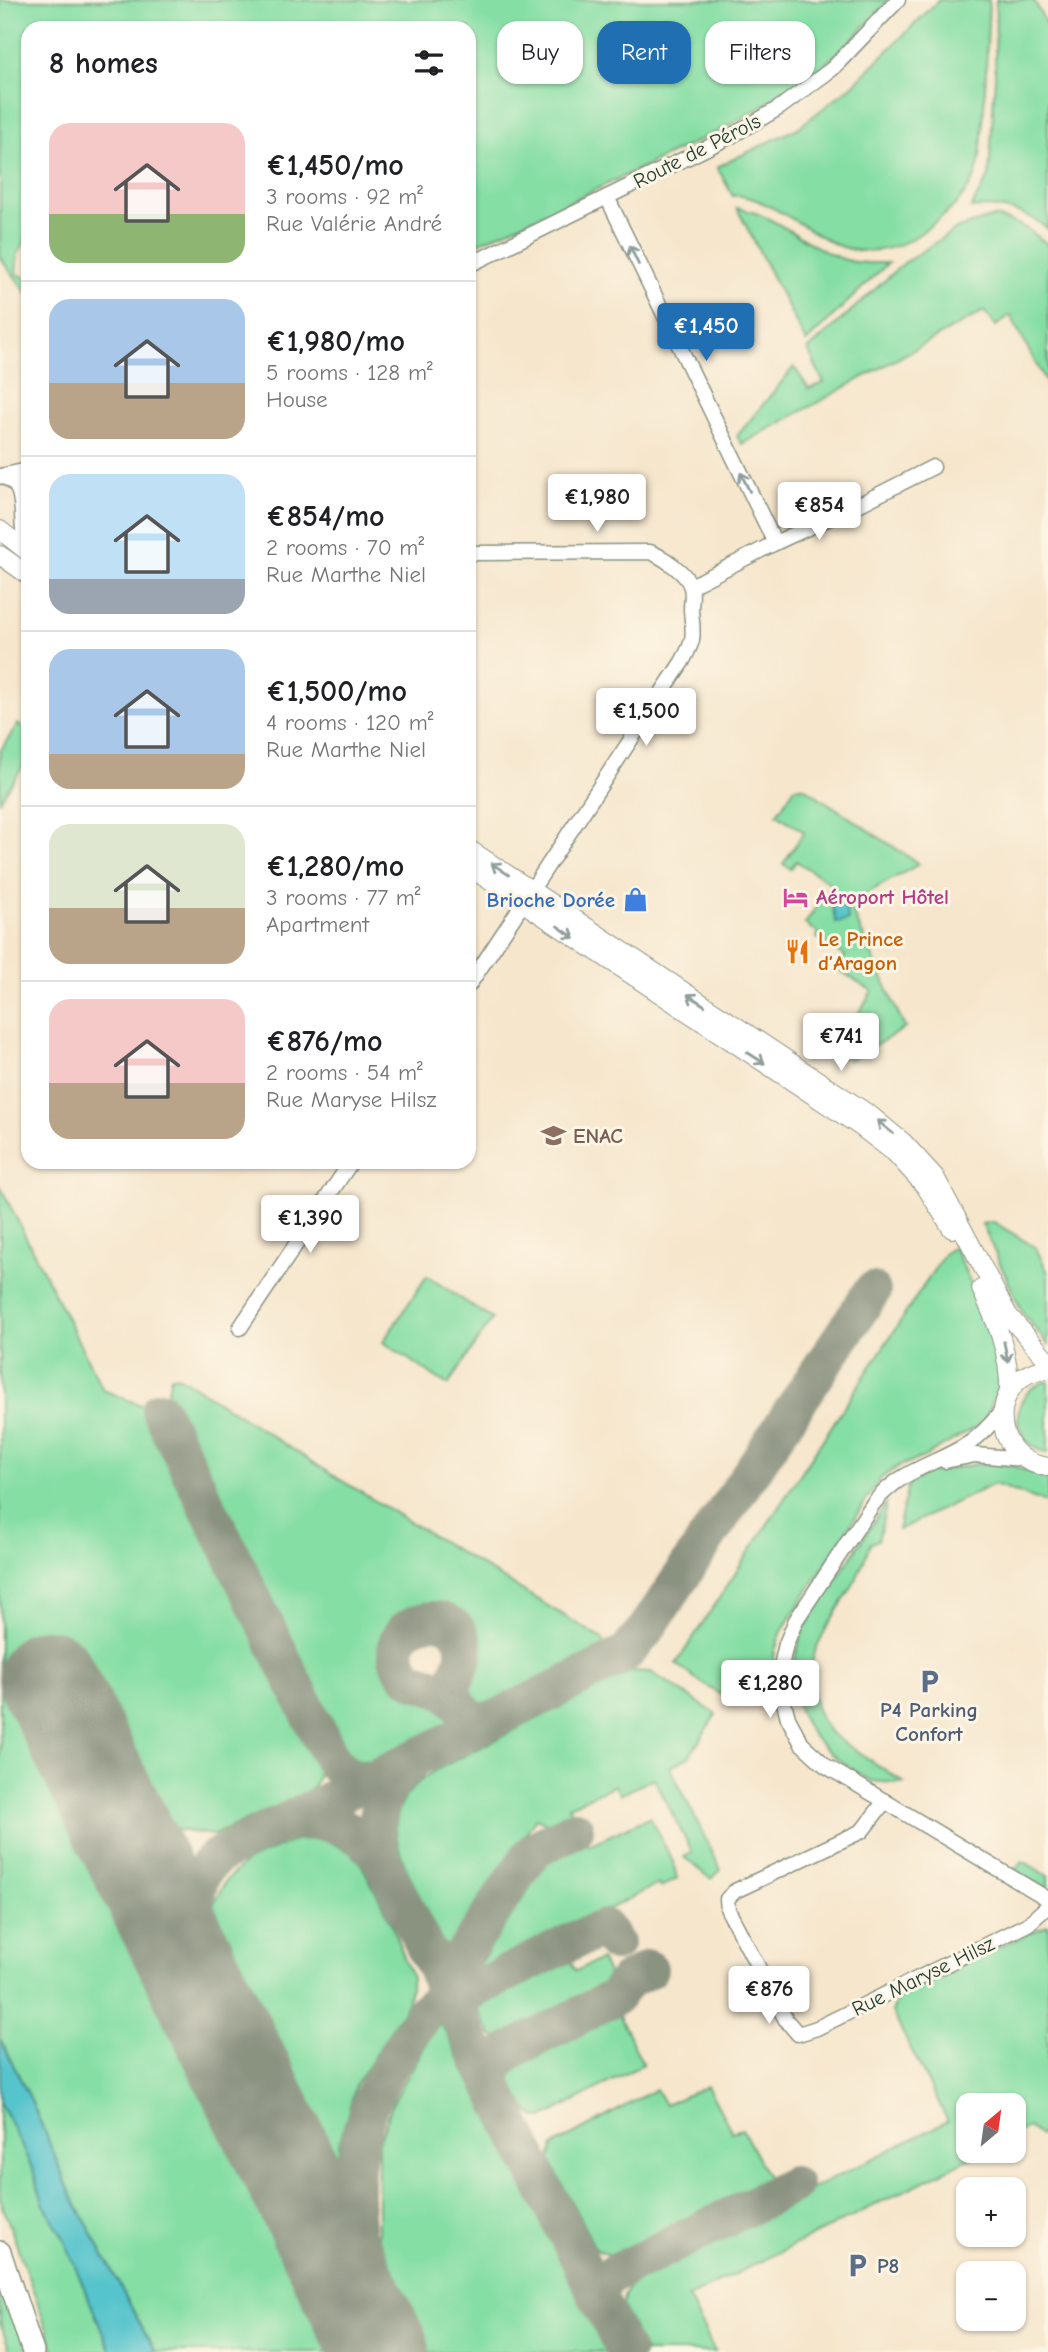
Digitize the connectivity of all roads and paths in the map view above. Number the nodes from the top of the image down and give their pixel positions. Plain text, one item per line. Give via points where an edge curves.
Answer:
1 (898, 0) edge
2 (607, 197) junction
3 (476, 262) edge
4 (933, 467) dead end
5 (21, 472) edge
6 (0, 476) edge
7 (21, 496) edge
8 (21, 508) edge
9 (0, 523) edge
10 (0, 530) edge
11 (775, 543) junction
12 (21, 545) edge
13 (476, 553) edge
14 (0, 555) edge
15 (21, 570) edge
16 (691, 586) junction
17 (476, 855) edge
18 (476, 870) edge
19 (527, 896) junction
20 (476, 974) edge
21 (346, 1169) edge
22 (240, 1328) dead end
23 (1048, 1361) edge
24 (1048, 1368) edge
25 (1009, 1392) junction
26 (1002, 1410) junction
27 (1023, 1459) junction
28 (934, 1462) junction
29 (1048, 1467) edge
30 (885, 1801) junction
31 (1048, 1899) edge
32 (1048, 1906) edge
33 (0, 2252) edge
34 (33, 2352) edge

1 - 2 street, Route de Pérols via 832,69 779,108
2 - 3 street, Route de Pérols
11 -> 2 street
4 - 11 street
5 - 6 street
6 - 7 street via 9,479
8 - 9 street
10 - 12 main road
11 - 16 street
13 - 16 street via 650,552 675,568
14 - 15 main road
16 - 19 street via 694,631 690,648
19 -> 17 main road
18 - 19 main road
19 - 20 street
23 -> 19 main road via 1008,1315 935,1177 904,1143 870,1115
19 -> 25 main road via 895,1153 925,1186 990,1308 1005,1345
21 - 22 street
24 - 25 main road via 1029,1374
25 - 26 main road
26 - 27 main road via 1006,1438
26 - 28 street via 971,1442
27 - 28 street via 975,1455
27 - 29 main road
28 - 30 street via 903,1475 873,1504 796,1620 781,1666 788,1718 802,1744 826,1766
30 - 31 street
30 - 32 street, Rue Maryse Hilsz via 862,1831 735,1891 727,1899 734,1922 798,2034 1028,1924
33 - 34 highway

